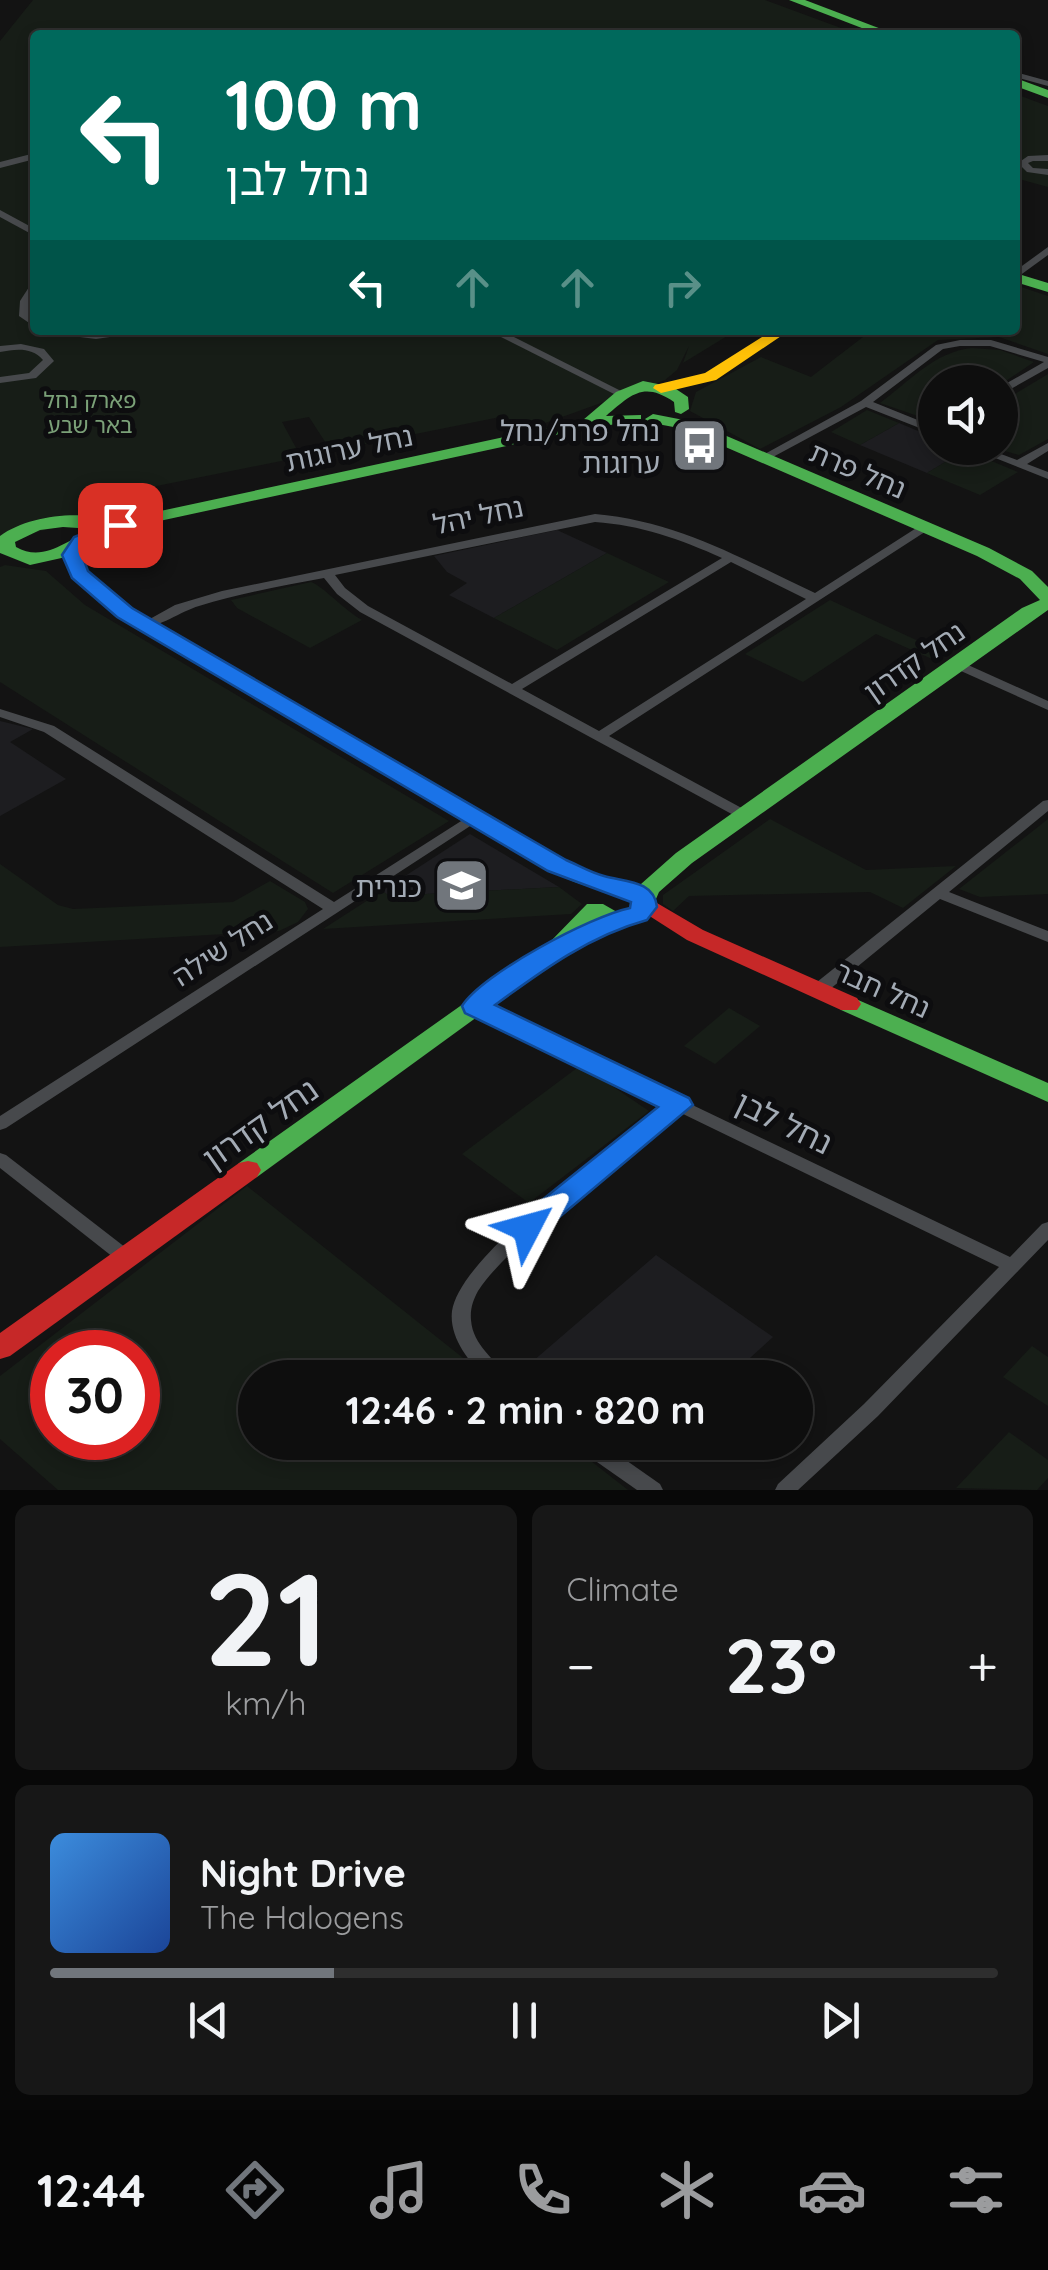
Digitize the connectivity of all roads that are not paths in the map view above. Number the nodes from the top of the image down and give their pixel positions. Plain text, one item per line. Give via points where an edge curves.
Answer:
1 (776, 0) edge
2 (795, 0) edge
3 (858, 30) edge
4 (877, 30) edge
5 (1020, 79) edge
6 (1020, 80) edge
7 (1048, 84) edge
8 (1020, 92) edge
9 (1048, 94) edge
10 (1048, 102) edge
11 (30, 157) edge
12 (1048, 158) edge
13 (0, 165) edge
14 (1020, 170) edge
15 (0, 213) edge
16 (30, 230) edge
17 (1048, 250) edge
18 (1020, 272) edge
19 (1020, 278) edge
20 (1048, 288) edge
21 (30, 293) edge
22 (30, 320) edge
23 (47, 335) edge
24 (501, 335) edge
25 (776, 335) edge
26 (30, 348) junction
27 (0, 349) edge
28 (1048, 362) edge
29 (1, 381) edge
30 (1018, 381) edge
31 (617, 397) junction
32 (674, 398) junction
33 (865, 404) junction
34 (644, 418) junction
35 (918, 424) edge
36 (569, 428) junction
37 (1048, 446) edge
38 (767, 456) junction
39 (1018, 464) joint
40 (1048, 476) edge
41 (925, 528) junction
42 (76, 539) junction
43 (5, 550) edge
44 (728, 559) junction
45 (42, 560) junction
46 (327, 572) junction
47 (79, 574) junction
48 (1042, 591) edge
49 (815, 598) junction
50 (145, 624) junction
51 (956, 664) junction
52 (513, 688) junction
53 (1048, 706) edge
54 (0, 712) edge
55 (600, 736) junction
56 (1048, 804) edge
57 (744, 815) junction
58 (474, 819) junction
59 (557, 865) junction
60 (938, 892) junction
61 (631, 894) junction
62 (334, 909) junction
63 (608, 913) junction
64 (694, 934) junction
65 (1048, 938) edge
66 (818, 990) junction
67 (475, 1006) junction
68 (1048, 1093) edge
69 (679, 1105) junction
70 (0, 1124) edge
71 (0, 1159) edge
72 (1048, 1230) edge
73 (124, 1256) junction
74 (1013, 1266) junction
75 (0, 1348) edge
76 (481, 1360) edge
77 (610, 1460) edge
78 (653, 1490) edge
79 (785, 1490) edge

1 - 3 main road
2 - 4 main road
5 - 7 street
6 - 9 main road
8 - 10 main road
11 - 13 street
12 - 14 street via 1029,158
15 - 16 street
17 - 18 street
19 - 20 main road
21 - 22 street via 24,301
23 - 26 street
24 - 31 street
25 - 32 main road
26 - 27 street
26 - 29 street via 46,354 47,366
28 - 30 street
28 - 33 street via 991,343 948,345
31 - 32 main road via 636,388
31 - 34 main road via 622,413
31 - 36 main road, נחל ערוגות via 591,420
32 - 34 main road
32 - 38 main road, נחל פרת via 698,424
33 - 35 street
33 - 38 street
34 - 36 main road, נחל ערוגות
34 - 41 main road, נחל פרת via 688,425
36 - 42 main road, נחל ערוגות
37 - 39 street
38 - 48 main road, נחל פרת
39 - 40 street
41 - 48 main road, נחל פרת via 1009,564
41 - 49 street
42 - 43 main road via 57,522 33,523 18,529
42 - 45 main road
42 - 47 main road
43 - 45 main road
44 - 46 street, נחל יהל via 645,523 594,518
44 - 49 street, נחל יהל
44 - 52 street
45 - 47 main road, נחל חבר
46 - 50 street, נחל יהל via 204,600
46 - 52 street via 364,609
47 - 50 main road, נחל חבר
48 - 51 main road, נחל קדרון
49 - 55 street
50 - 58 main road, נחל חבר
51 - 53 street
51 - 57 main road, נחל קדרון
52 - 55 street
54 - 62 street via 49,729
55 - 57 street
56 - 60 street
57 - 61 main road, נחל קדרון
58 - 59 main road, נחל חבר
58 - 62 street, נחל שילה
59 - 61 main road, נחל חבר
59 - 63 main road, נחל חבר
60 - 65 street
60 - 66 street
61 - 63 main road via 601,892
61 - 63 main road via 642,911
61 - 64 main road, נחל חבר
62 - 70 street, נחל שילה
63 - 64 main road, נחל חבר
63 - 67 main road, נחל קדרון
64 - 66 main road, נחל חבר
66 - 68 main road, נחל חבר
67 - 69 street, נחל לבן
67 - 73 main road, נחל קדרון
69 - 74 street, נחל לבן
69 - 76 street via 476,1275 461,1319
71 - 73 street
72 - 74 street
73 - 75 main road, נחל קדרון
74 - 79 street
77 - 78 street

